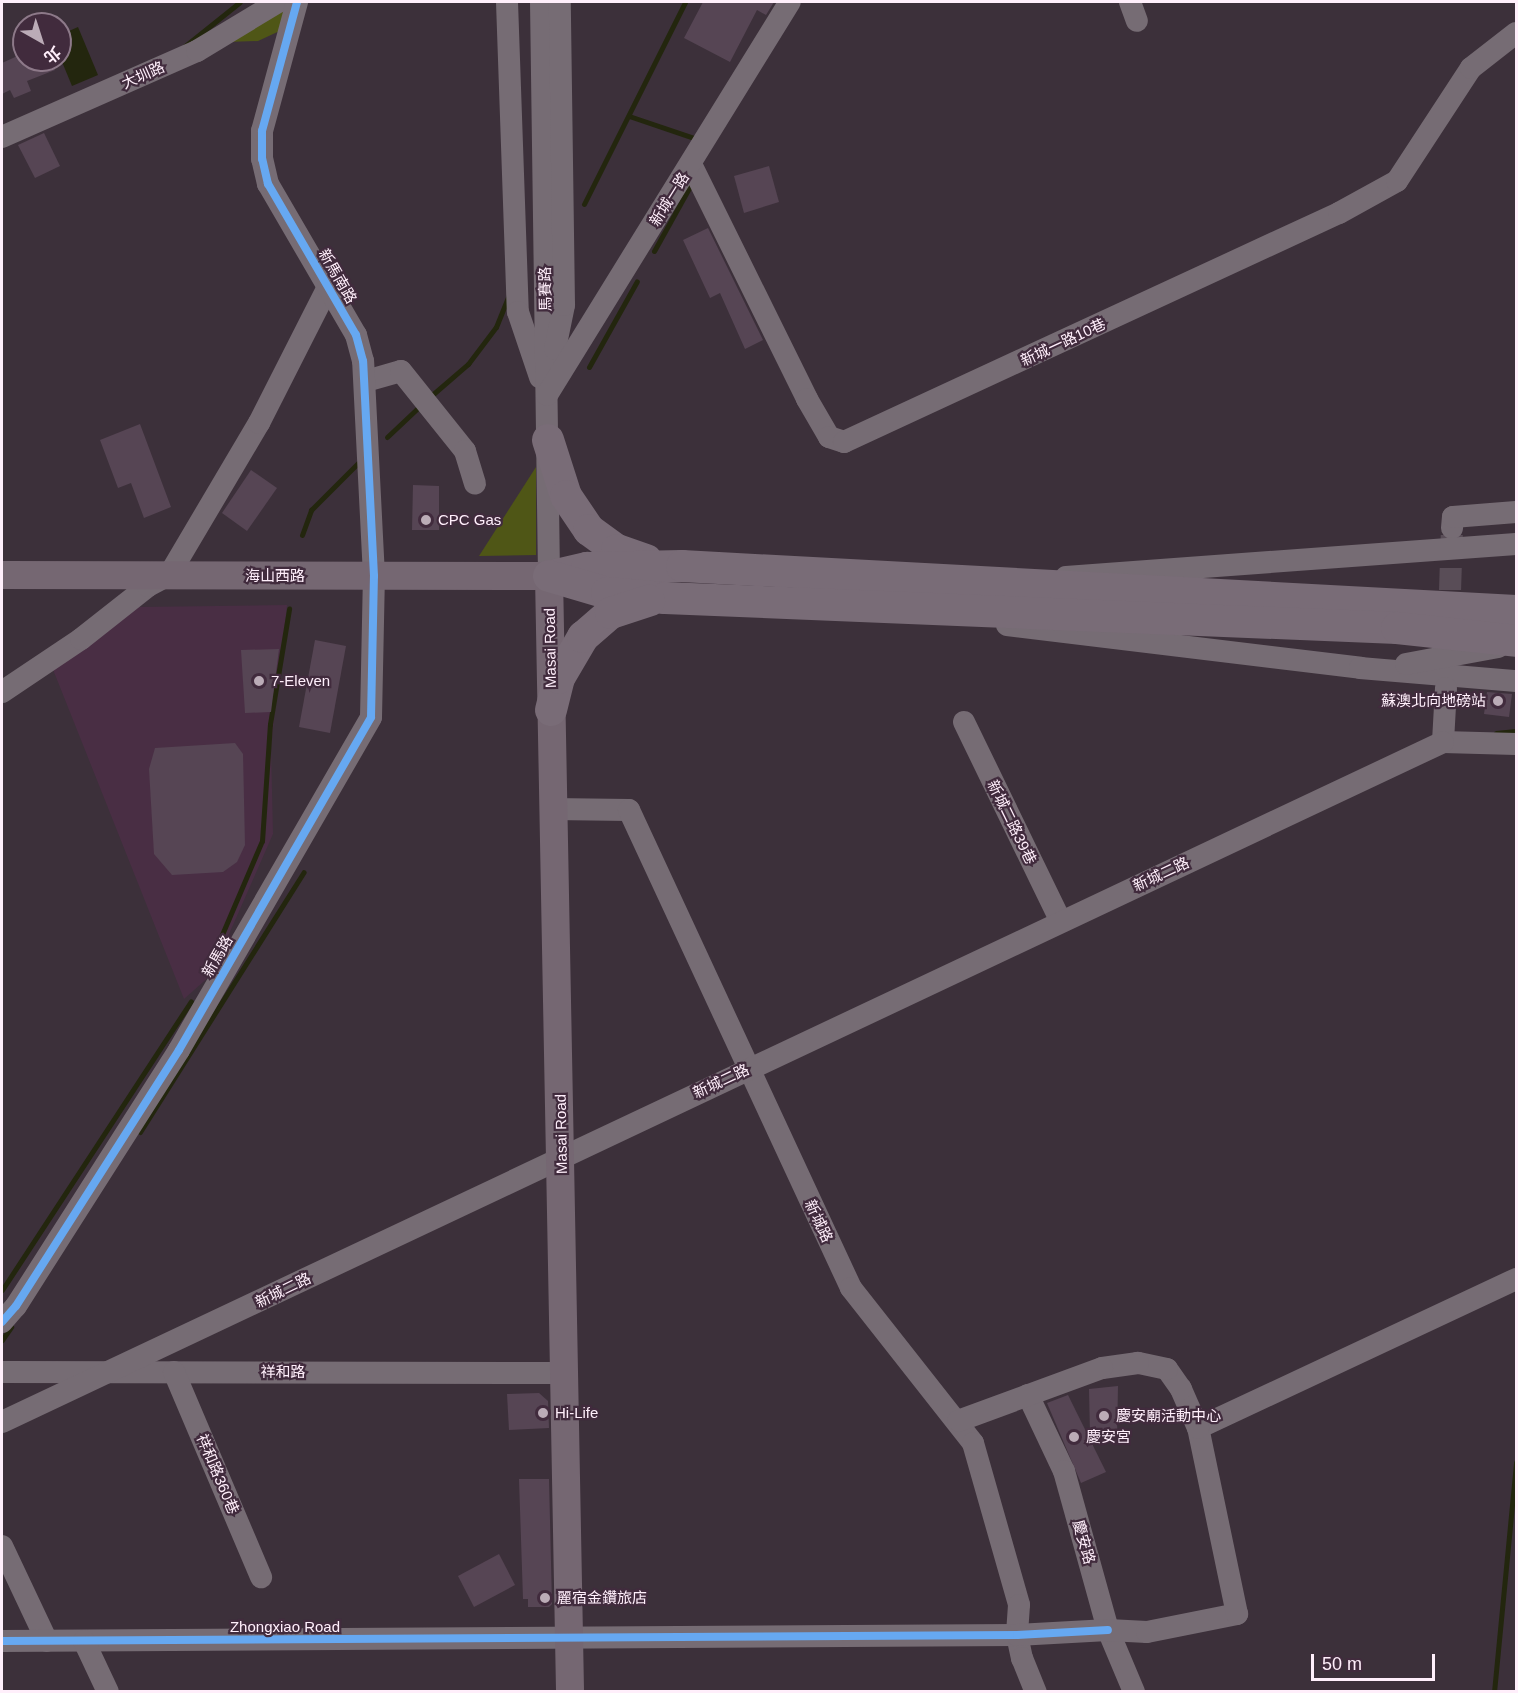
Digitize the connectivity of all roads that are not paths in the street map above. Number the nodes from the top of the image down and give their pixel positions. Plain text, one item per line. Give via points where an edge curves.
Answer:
1 (279, 2) edge
2 (297, 2) edge
3 (507, 2) edge
4 (541, 2) edge
5 (560, 2) edge
6 (790, 2) edge
7 (1516, 33) edge
8 (2, 137) edge
9 (692, 164) junction
10 (329, 285) junction
11 (366, 381) junction
12 (547, 395) junction
13 (548, 440) junction
14 (475, 483) dead end
15 (1516, 512) edge
16 (1452, 528) dead end
17 (1516, 544) edge
18 (682, 566) junction
19 (2, 575) edge
20 (169, 575) junction
21 (374, 576) junction
22 (549, 576) junction
23 (1011, 585) junction
24 (665, 598) junction
25 (916, 611) junction
26 (1516, 611) edge
27 (1516, 643) edge
28 (1360, 668) junction
29 (1516, 681) edge
30 (1446, 688) dead end
31 (2, 692) edge
32 (551, 710) junction
33 (964, 722) dead end
34 (1443, 742) junction
35 (1516, 744) edge
36 (552, 810) junction
37 (1061, 922) junction
38 (748, 1069) junction
39 (562, 1155) junction
40 (1516, 1279) edge
41 (2, 1322) edge
42 (2, 1372) edge
43 (113, 1372) junction
44 (174, 1372) junction
45 (564, 1373) junction
46 (1028, 1395) junction
47 (958, 1421) junction
48 (2, 1422) edge
49 (1198, 1428) junction
50 (2, 1546) edge
51 (261, 1576) dead end
52 (1108, 1630) junction
53 (1017, 1635) junction
54 (569, 1640) junction
55 (2, 1641) edge
56 (47, 1641) junction
57 (84, 1641) junction
58 (108, 1692) edge
59 (570, 1692) edge
60 (1036, 1692) edge
61 (1134, 1692) edge

1 - 8 street, 大圳路 via 197,51
2 - 10 street, 新馬南路 via 262,131 262,159 268,184
3 - 12 street via 518,312
4 - 12 street, 馬賽路
5 - 12 street via 564,304
6 - 9 street, 新城一路
7 - 9 street, 新城一路10巷 via 1471,68 1397,180 1339,213 844,442 830,437 807,399
9 - 12 street, 新城一路
10 - 11 street, 新馬南路 via 356,335
10 - 20 street via 259,423
11 - 14 street via 401,371 465,452
11 - 21 street, 新馬南路
12 - 13 street, 馬賽路
13 - 18 highway via 566,496 589,530 617,550
13 - 22 street, 馬賽路
15 - 16 street via 1453,517
17 - 23 street via 1094,573
18 - 22 highway via 587,568
18 - 23 highway
19 - 20 main road, 海山西路
20 - 21 main road, 海山西路
20 - 31 street via 147,586 81,639
21 - 22 main road, 海山西路
21 - 41 street, 新馬路 via 371,717 179,1050 16,1306
22 - 24 highway via 608,593
22 - 32 main road, Masai Road
23 - 26 highway
24 - 25 highway
24 - 32 highway via 629,605 598,621 568,658
25 - 27 highway via 1397,628
25 - 28 street via 1107,639
27 - 28 street via 1406,664
28 - 29 street
30 - 34 street
32 - 36 main road, Masai Road
33 - 37 street, 新城二路39巷
34 - 35 street
34 - 37 street, 新城二路
36 - 38 street, 新城路 via 629,810
36 - 39 main road, Masai Road
37 - 38 street, 新城二路
38 - 39 street, 新城二路
38 - 47 street, 新城路 via 850,1288
39 - 43 street, 新城二路
39 - 45 main road, Masai Road
40 - 49 street
42 - 43 street, 祥和路
43 - 44 street, 祥和路
43 - 48 street, 新城二路
44 - 45 street, 祥和路
44 - 51 street, 祥和路360巷
45 - 54 main road, Masai Road
46 - 47 street
46 - 49 street via 1102,1368 1138,1363 1158,1365 1175,1378
46 - 52 street, 慶安路 via 1064,1472
47 - 53 street, 新城路 via 976,1452 1000,1527 1019,1605
49 - 52 street, Zhongxiao Road via 1237,1614 1147,1632
50 - 56 street
52 - 53 street, Zhongxiao Road
52 - 61 street, 慶安路
53 - 54 street, Zhongxiao Road
53 - 60 street, 新城路
54 - 57 street, Zhongxiao Road
54 - 59 main road, Masai Road
55 - 56 street, Zhongxiao Road
56 - 57 street, Zhongxiao Road
57 - 58 street

